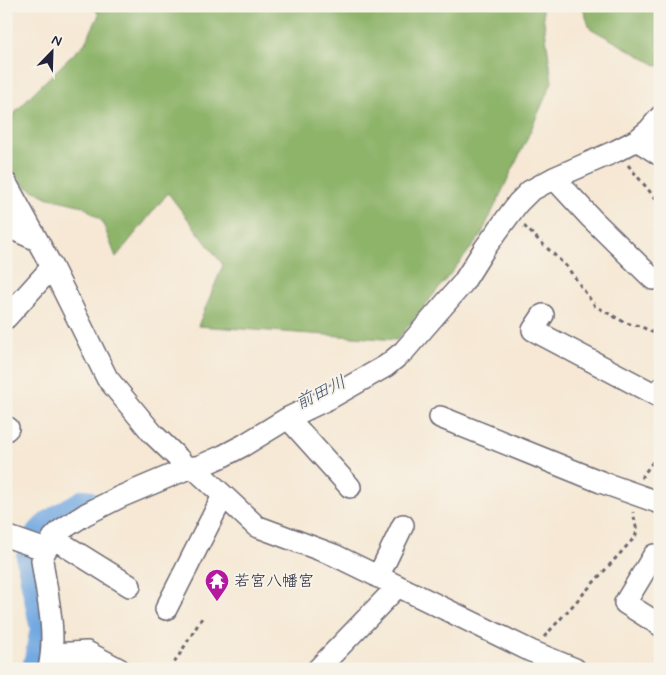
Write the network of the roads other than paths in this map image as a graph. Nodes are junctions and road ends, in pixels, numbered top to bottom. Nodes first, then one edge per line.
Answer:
1 (660, 117) edge
2 (637, 140) junction
3 (660, 155) edge
4 (554, 178) junction
5 (6, 183) edge
6 (6, 226) edge
7 (37, 240) junction
8 (52, 267) junction
9 (652, 278) dead end
10 (543, 315) dead end
11 (6, 318) edge
12 (660, 389) edge
13 (440, 417) dead end
14 (288, 418) junction
15 (186, 465) junction
16 (350, 487) dead end
17 (223, 496) junction
18 (660, 503) edge
19 (403, 526) dead end
20 (6, 536) edge
21 (41, 545) junction
22 (660, 557) edge
23 (378, 577) junction
24 (130, 586) dead end
25 (398, 586) junction
26 (166, 609) dead end
27 (660, 625) edge
28 (51, 661) edge
29 (119, 669) edge
30 (318, 669) edge
31 (575, 669) edge

1 - 2 street
2 - 3 street
2 - 4 street
4 - 9 street
4 - 14 street
5 - 7 street
6 - 7 street
7 - 8 street
8 - 11 street
8 - 15 street
10 - 12 street
13 - 18 street
14 - 15 street
14 - 16 street
15 - 17 street
15 - 21 street
17 - 23 street
17 - 26 street
19 - 23 street
20 - 21 street
21 - 24 street
21 - 28 street
22 - 27 street
23 - 25 street
25 - 30 street
25 - 31 street
28 - 29 street

